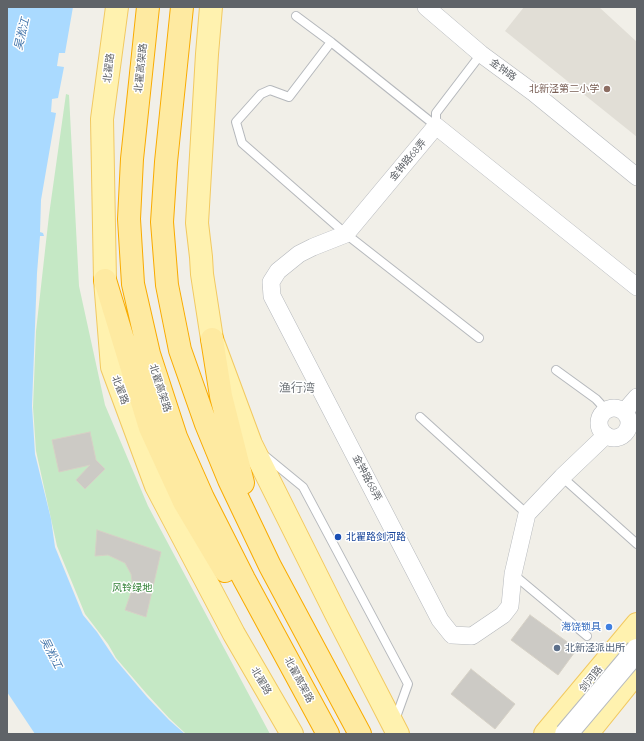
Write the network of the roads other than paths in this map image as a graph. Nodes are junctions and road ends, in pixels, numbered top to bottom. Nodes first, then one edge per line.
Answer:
1 (117, 7) edge
2 (148, 7) edge
3 (182, 7) edge
4 (211, 7) edge
5 (426, 7) edge
6 (296, 16) dead end
7 (330, 42) junction
8 (481, 54) junction
9 (436, 126) junction
10 (637, 177) edge
11 (346, 234) junction
12 (105, 280) junction
13 (637, 287) edge
14 (479, 338) dead end
15 (212, 339) junction
16 (556, 370) dead end
17 (637, 397) edge
18 (607, 411) junction
19 (624, 412) junction
20 (420, 417) dead end
21 (632, 434) edge
22 (606, 435) junction
23 (251, 444) junction
24 (562, 478) junction
25 (527, 514) junction
26 (637, 544) edge
27 (270, 566) junction
28 (513, 574) junction
29 (637, 624) edge
30 (587, 636) dead end
31 (281, 646) junction
32 (637, 650) edge
33 (637, 672) edge
34 (396, 729) edge
35 (292, 734) edge
36 (328, 734) edge
37 (360, 734) edge
38 (545, 734) edge
39 (566, 734) edge
40 (587, 734) edge

1 - 12 main road, 北翟路
2 - 31 highway, 北翟高架路
3 - 27 highway
4 - 15 main road
5 - 8 street, 金钟路
6 - 7 lane
7 - 9 lane
7 - 11 lane
8 - 9 lane, 金钟路68弄
8 - 10 street, 金钟路
9 - 11 street, 金钟路68弄
9 - 13 street
11 - 14 lane
11 - 28 street, 金钟路68弄
12 - 31 highway
12 - 35 main road, 北翟路
15 - 23 main road
15 - 27 highway
16 - 18 lane
17 - 19 street
18 - 19 street
18 - 22 street
19 - 21 street
20 - 25 lane
21 - 22 street
22 - 24 street
23 - 34 main road
23 - 34 lane
24 - 25 street
24 - 26 lane
25 - 28 street, 金钟路68弄
27 - 37 highway
28 - 30 lane
29 - 38 main road, 剑河路
31 - 36 highway, 北翟高架路
32 - 39 main road, bridge
33 - 40 main road

